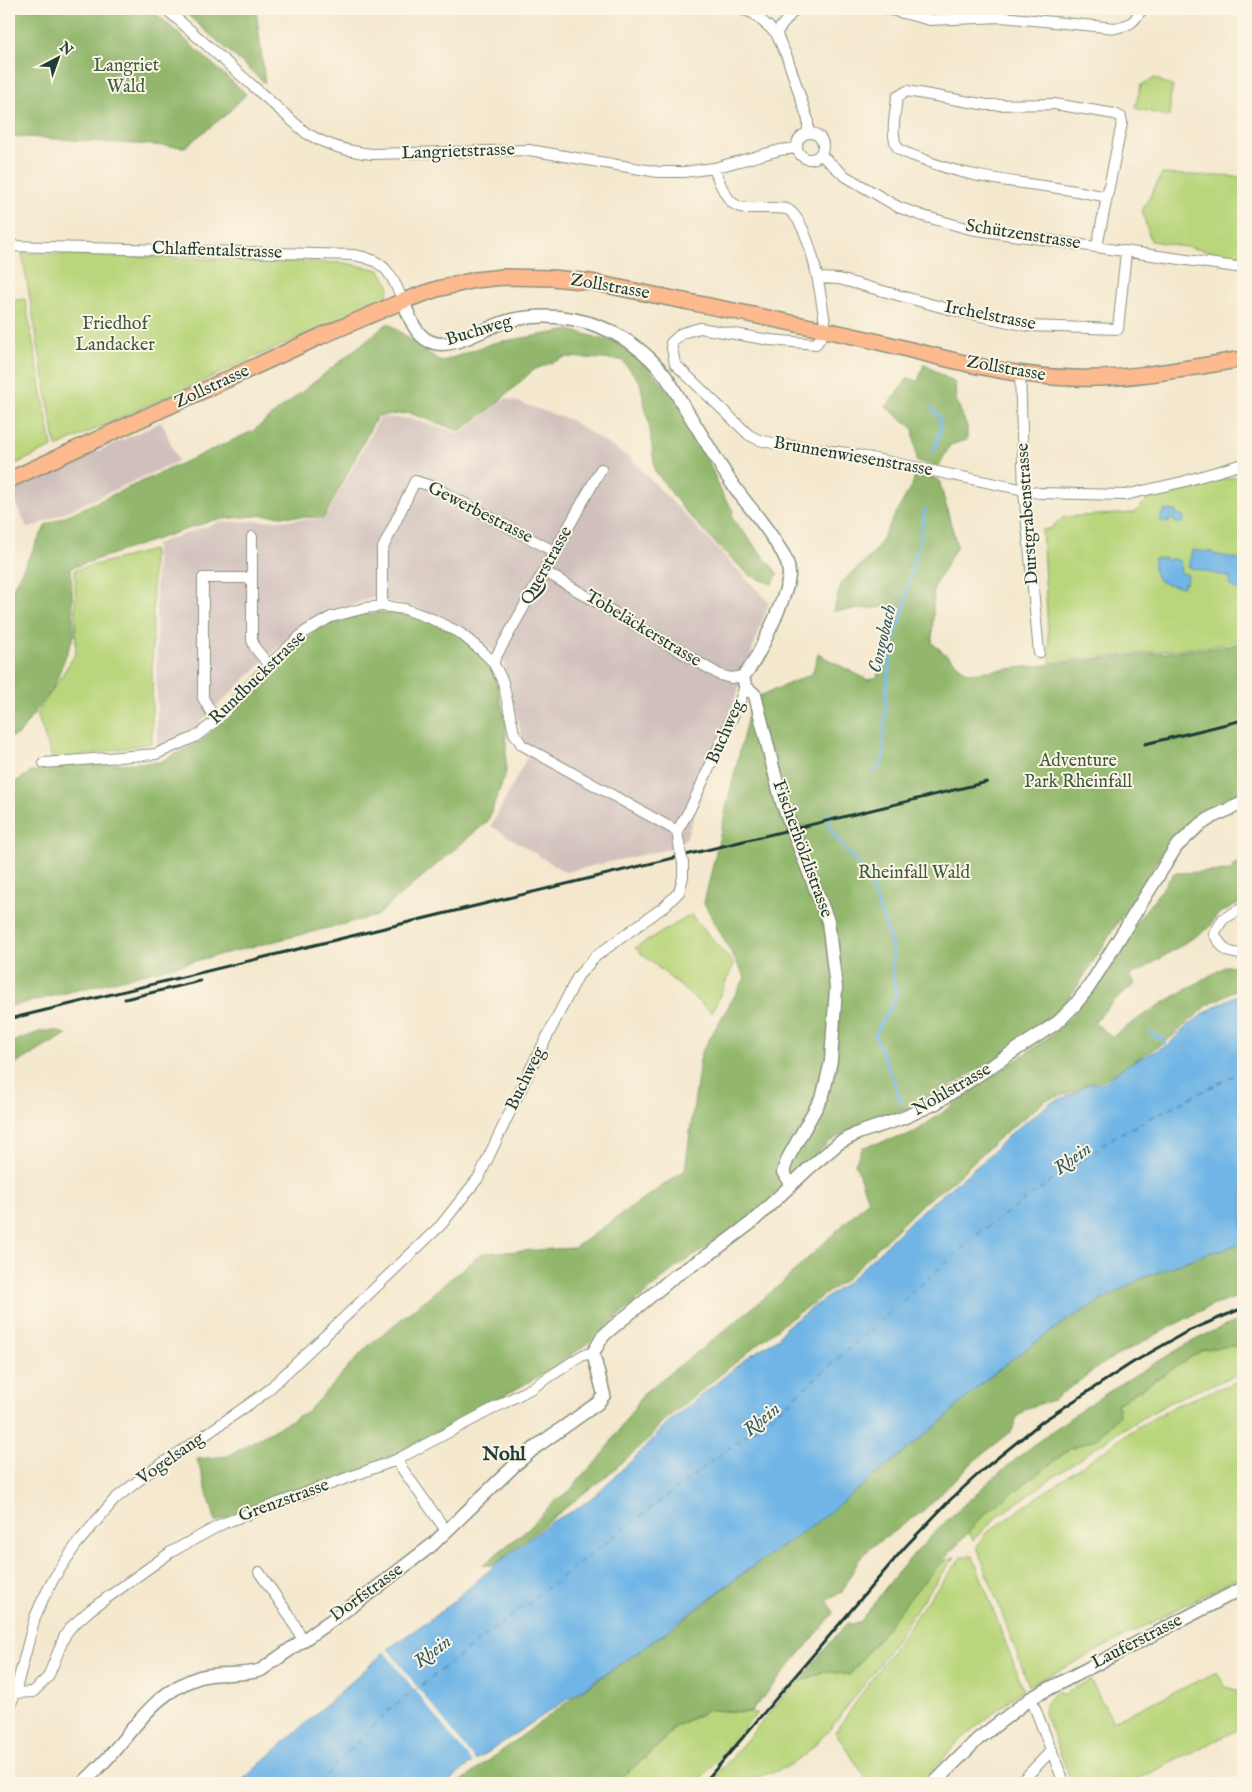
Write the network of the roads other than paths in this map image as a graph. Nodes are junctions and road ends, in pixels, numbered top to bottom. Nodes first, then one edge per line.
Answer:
1 (166, 9) edge
2 (740, 9) edge
3 (795, 9) edge
4 (887, 9) edge
5 (1142, 9) edge
6 (776, 33) junction
7 (808, 133) junction
8 (797, 148) junction
9 (820, 154) junction
10 (714, 168) junction
11 (1106, 197) junction
12 (9, 246) edge
13 (1097, 246) junction
14 (1126, 252) junction
15 (1243, 268) edge
16 (819, 278) junction
17 (403, 301) junction
18 (826, 330) junction
19 (1243, 359) edge
20 (1020, 374) junction
21 (1243, 464) edge
22 (602, 470) dead end
23 (9, 480) edge
24 (1024, 490) junction
25 (252, 538) dead end
26 (554, 552) junction
27 (544, 570) junction
28 (252, 578) junction
29 (382, 606) junction
30 (1039, 653) dead end
31 (493, 662) junction
32 (270, 665) junction
33 (744, 681) junction
34 (216, 721) junction
35 (44, 763) dead end
36 (1243, 803) edge
37 (677, 831) junction
38 (1243, 908) edge
39 (1243, 954) edge
40 (791, 1185) junction
41 (393, 1271) joint
42 (593, 1352) junction
43 (396, 1460) junction
44 (446, 1532) junction
45 (259, 1572) dead end
46 (1243, 1588) edge
47 (303, 1640) junction
48 (15, 1693) junction
49 (1031, 1698) junction
50 (9, 1709) edge
51 (1052, 1750) junction
52 (83, 1783) edge
53 (934, 1783) edge
54 (1020, 1783) edge
55 (1064, 1783) edge

1 - 10 street, Langrietstrasse
2 - 6 street
3 - 6 street
4 - 5 street
6 - 7 street
7 - 8 street
7 - 9 street
8 - 9 street
8 - 10 street, Langrietstrasse
9 - 13 street, Schützenstrasse
10 - 16 street
11 - 11 street
11 - 13 street
12 - 17 street, Chlaffentalstrasse
13 - 14 street, Schützenstrasse
14 - 15 street, Schützenstrasse
14 - 16 street, Irchelstrasse
16 - 18 street
17 - 18 main road, Zollstrasse
17 - 23 main road, Zollstrasse
17 - 33 street, Buchweg
18 - 20 main road, Zollstrasse
18 - 24 street, Brunnenwiesenstrasse
19 - 20 main road, Zollstrasse
20 - 24 street, Durstgrabenstrasse
21 - 24 street, Brunnenwiesenstrasse
22 - 26 street, Querstrasse
24 - 30 street, Durstgrabenstrasse
25 - 28 street
26 - 27 street, Querstrasse
26 - 29 street, Gewerbestrasse
27 - 31 street, Querstrasse
27 - 33 street, Tobeläckerstrasse
28 - 32 street
28 - 34 street
29 - 31 street, Rundbuckstrasse
29 - 32 street, Rundbuckstrasse
31 - 37 street, Rundbuckstrasse
32 - 34 street, Rundbuckstrasse
33 - 37 street, Buchweg
33 - 40 street, Fischerhölzlistrasse
34 - 35 street, Rundbuckstrasse
36 - 40 street, Nohlstrasse
37 - 41 street, Buchweg, bridge
38 - 39 street
40 - 42 street, Nohlstrasse
41 - 48 street, Vogelsang
42 - 43 street, Grenzstrasse
42 - 44 street, Dorfstrasse
43 - 44 street
43 - 48 street, Grenzstrasse
44 - 47 street, Dorfstrasse
45 - 47 street
46 - 49 street, Lauferstrasse
47 - 52 street, Dorfstrasse
48 - 50 street, Vogelsang
49 - 51 street
49 - 53 street, Lauferstrasse
51 - 54 street
51 - 55 street

